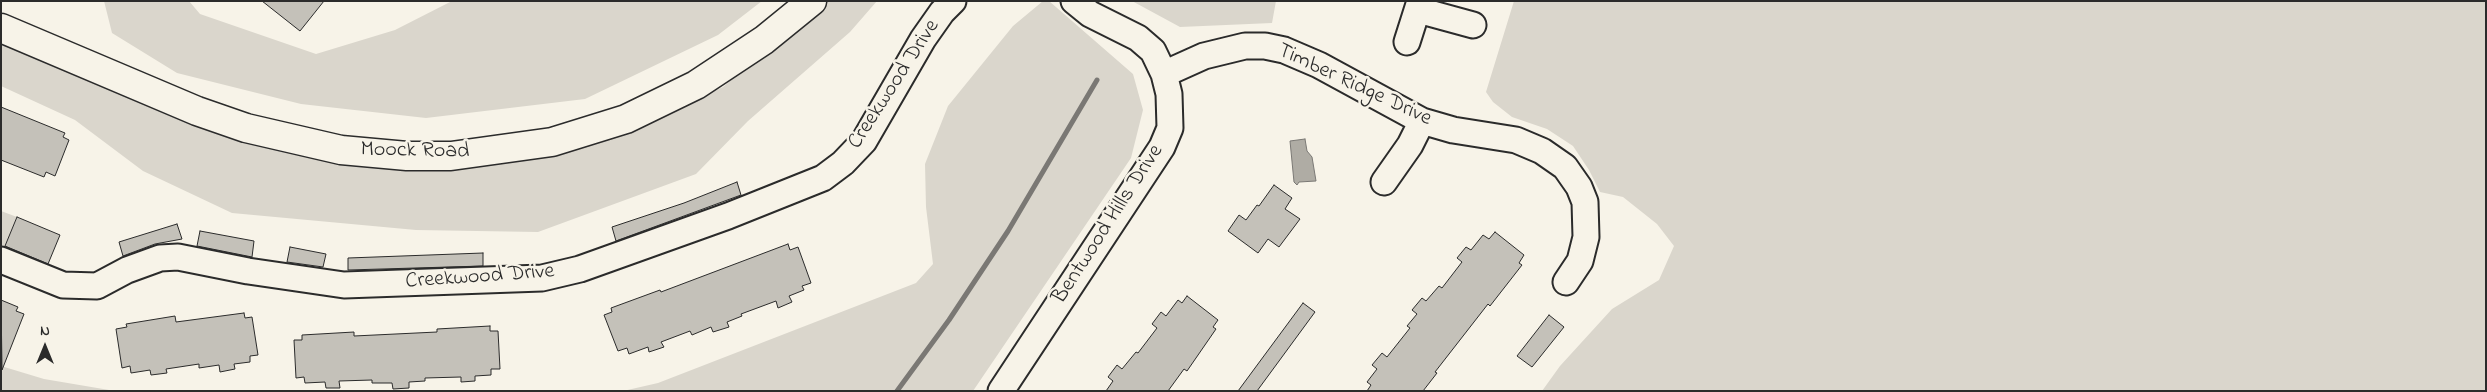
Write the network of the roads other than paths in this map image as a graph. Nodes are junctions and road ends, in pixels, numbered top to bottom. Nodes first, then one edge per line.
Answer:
1 (812, 1) edge
2 (953, 1) edge
3 (1074, 1) edge
4 (1419, 5) edge
5 (1473, 25) dead end
6 (1, 28) edge
7 (1407, 42) dead end
8 (1164, 74) junction
9 (1422, 121) junction
10 (1384, 182) dead end
11 (1, 260) edge
12 (1566, 282) dead end
13 (1001, 391) edge

1 - 6 main road, Moock Road
2 - 11 street, Creekwood Drive
3 - 8 street, Bentwood Hills Drive
4 - 5 street
4 - 7 street
8 - 9 street, Timber Ridge Drive
8 - 13 street, Bentwood Hills Drive
9 - 10 street
9 - 12 street, Timber Ridge Drive

